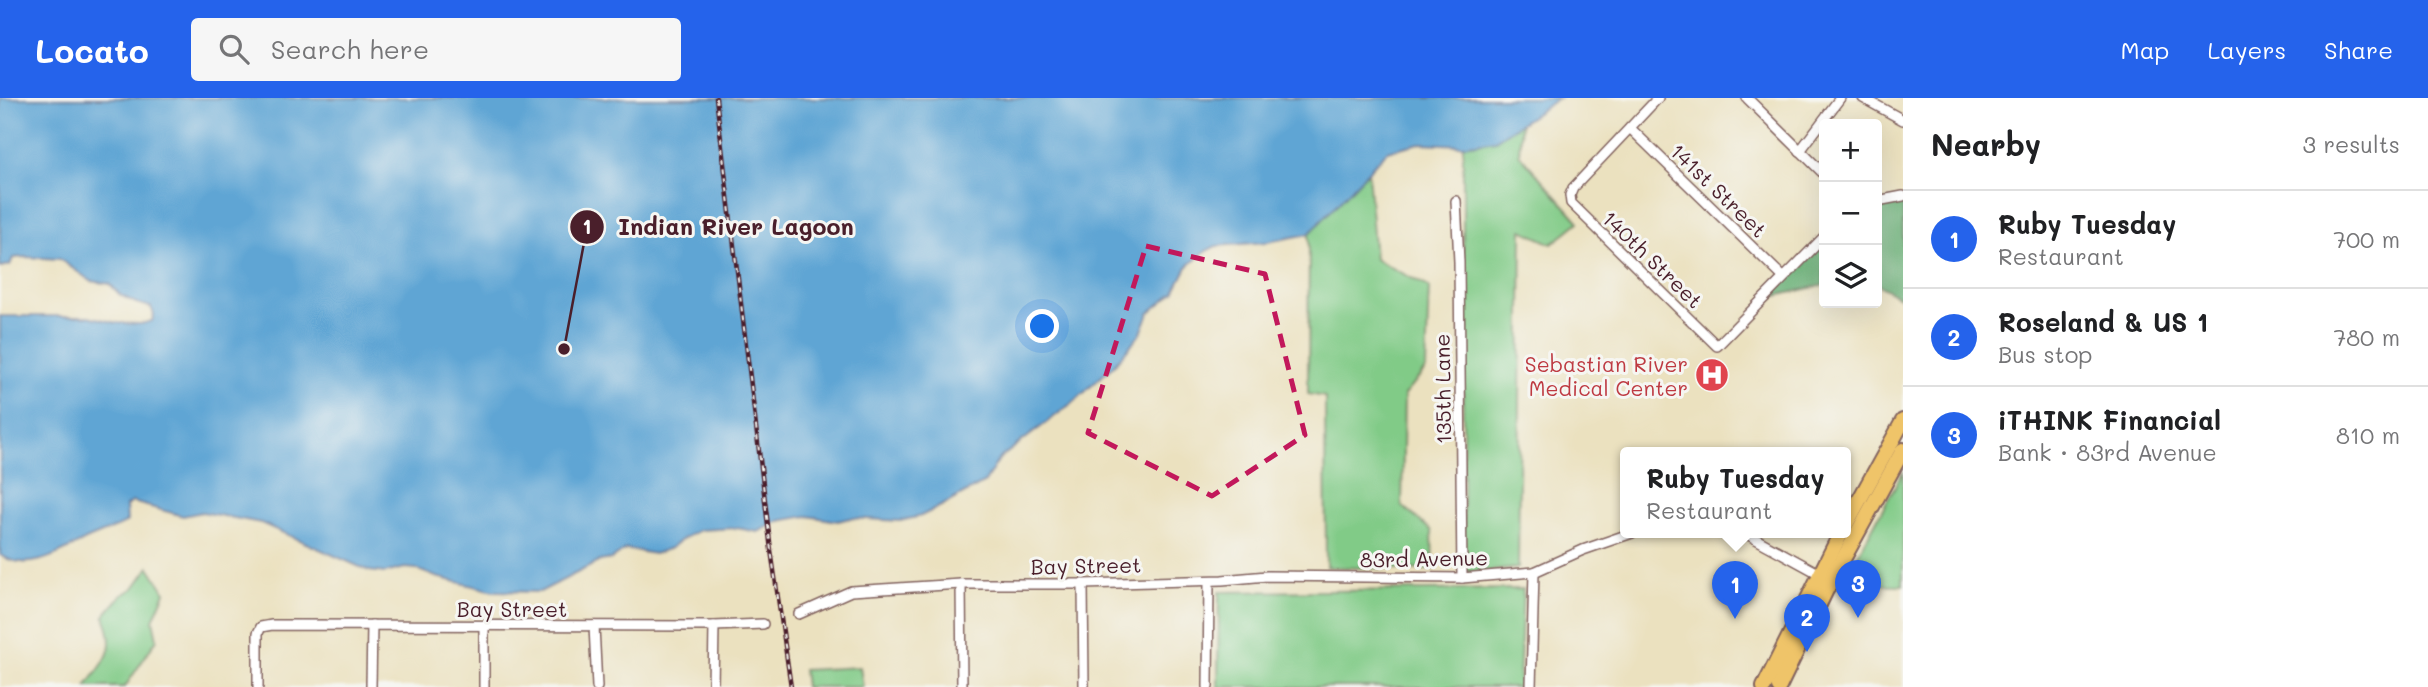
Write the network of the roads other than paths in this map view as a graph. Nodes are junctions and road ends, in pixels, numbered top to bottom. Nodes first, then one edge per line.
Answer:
1 (1658, 98) edge
2 (1746, 98) edge
3 (1840, 98) edge
4 (1863, 98) edge
5 (1903, 120) edge
6 (1630, 128) junction
7 (1800, 151) junction
8 (1819, 169) edge
9 (1903, 197) edge
10 (1882, 200) edge
11 (1456, 201) dead end
12 (1819, 242) edge
13 (1783, 277) junction
14 (1903, 421) edge
15 (1903, 450) edge
16 (1851, 515) edge
17 (1620, 537) edge
18 (1754, 538) edge
19 (1838, 538) edge
20 (1534, 572) junction
21 (1820, 574) junction
22 (1462, 578) junction
23 (1209, 580) junction
24 (961, 584) junction
25 (1083, 584) junction
26 (1823, 597) junction
27 (799, 614) dead end
28 (763, 624) dead end
29 (372, 625) junction
30 (484, 626) junction
31 (594, 626) junction
32 (714, 626) junction
33 (258, 687) edge
34 (371, 687) edge
35 (484, 687) edge
36 (597, 687) edge
37 (713, 687) edge
38 (962, 687) edge
39 (1084, 687) edge
40 (1208, 687) edge
41 (1531, 687) edge
42 (1764, 687) edge
43 (1779, 687) edge

1 - 6 street
2 - 7 street
3 - 7 street
4 - 5 street
6 - 13 street, 141st Street
6 - 13 street, 140th Street
7 - 8 street
9 - 10 street
11 - 22 street, 135th Lane
12 - 13 street
14 - 16 main road
15 - 26 main road
17 - 20 street, 83rd Avenue
18 - 21 street
19 - 21 main road
20 - 22 street, 83rd Avenue
20 - 41 street
21 - 26 main road
21 - 42 main road
22 - 23 street, 83rd Avenue
23 - 25 street, Bay Street
23 - 40 street
24 - 25 street, Bay Street
24 - 27 street, Bay Street
24 - 38 street
25 - 39 street
26 - 43 main road
28 - 32 street, Bay Street
29 - 30 street, Bay Street
29 - 33 street, Bay Street
29 - 34 street
30 - 31 street, Bay Street
30 - 35 street
31 - 32 street, Bay Street
31 - 36 street
32 - 37 street

